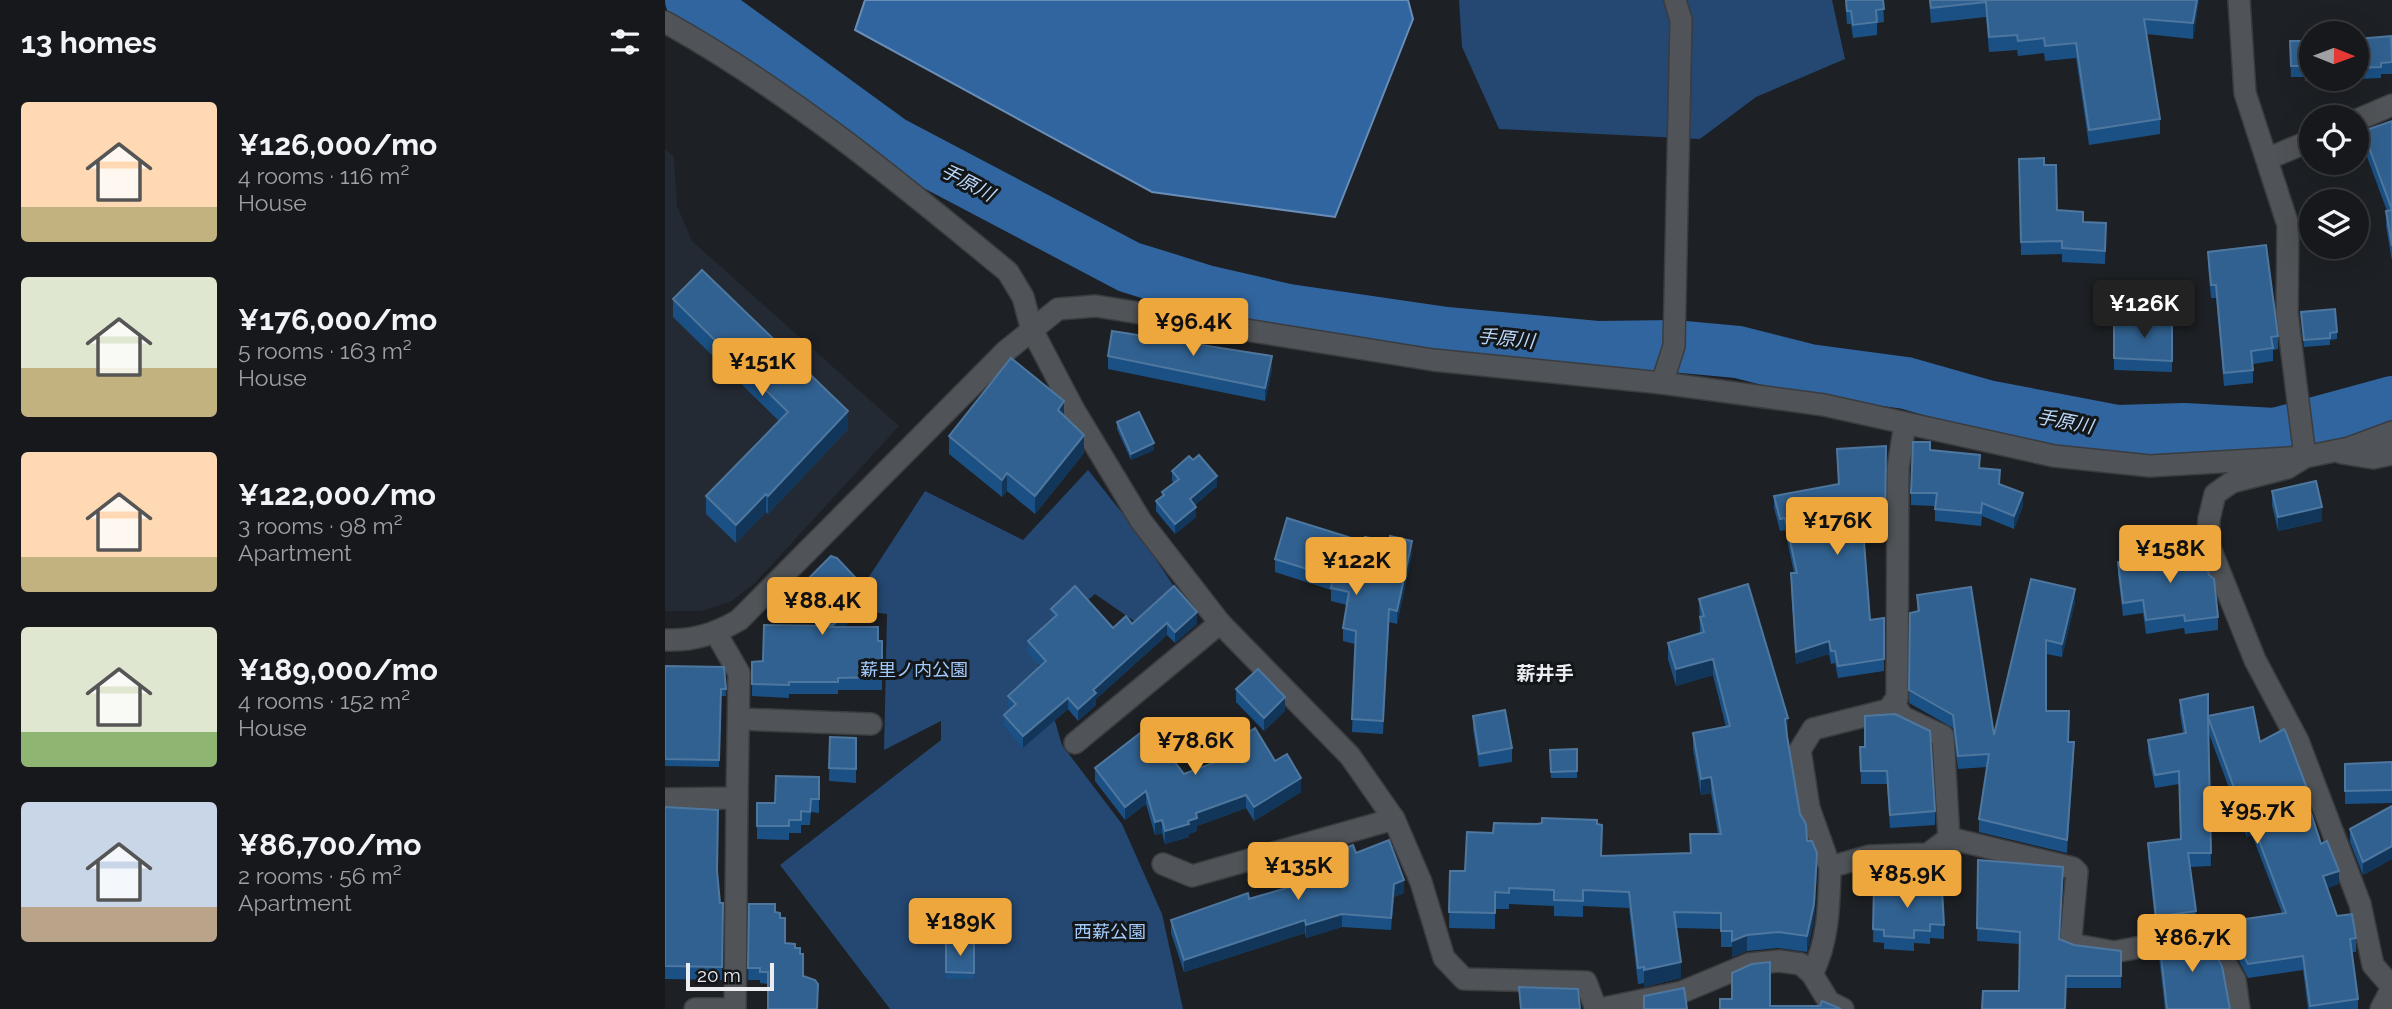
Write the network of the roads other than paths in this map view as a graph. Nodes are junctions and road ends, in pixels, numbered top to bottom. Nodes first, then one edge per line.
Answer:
1 (1675, 0) edge
2 (2239, 0) edge
3 (665, 22) edge
4 (2392, 105) edge
5 (2369, 115) edge
6 (2299, 145) edge
7 (2267, 159) junction
8 (1032, 330) junction
9 (1662, 383) junction
10 (1905, 424) junction
11 (2392, 432) edge
12 (2304, 450) junction
13 (2333, 452) junction
14 (2392, 454) edge
15 (1220, 623) junction
16 (716, 633) junction
17 (665, 640) edge
18 (1893, 702) junction
19 (739, 719) junction
20 (871, 724) dead end
21 (1075, 743) dead end
22 (737, 798) junction
23 (665, 799) edge
24 (1394, 819) junction
25 (1949, 838) junction
26 (1163, 864) dead end
27 (1830, 867) junction
28 (1812, 974) junction
29 (2392, 987) edge
30 (695, 1009) edge
31 (1598, 1009) edge
32 (1843, 1009) edge
33 (2239, 1009) edge
34 (2381, 1009) edge

1 - 9 street
2 - 7 street
3 - 8 street
4 - 5 street
6 - 7 street
7 - 12 street
8 - 9 street
8 - 15 street
8 - 16 street
9 - 10 street
10 - 12 street
10 - 18 street
11 - 13 street
12 - 13 street
12 - 29 street
13 - 14 street
15 - 21 street
15 - 24 street
16 - 17 street
16 - 19 street
18 - 25 street
18 - 27 street
19 - 20 street
19 - 22 street
22 - 23 street
22 - 30 street
24 - 26 street
24 - 31 street
25 - 27 street
25 - 33 street
27 - 28 street
28 - 31 street
28 - 32 street
29 - 34 street

